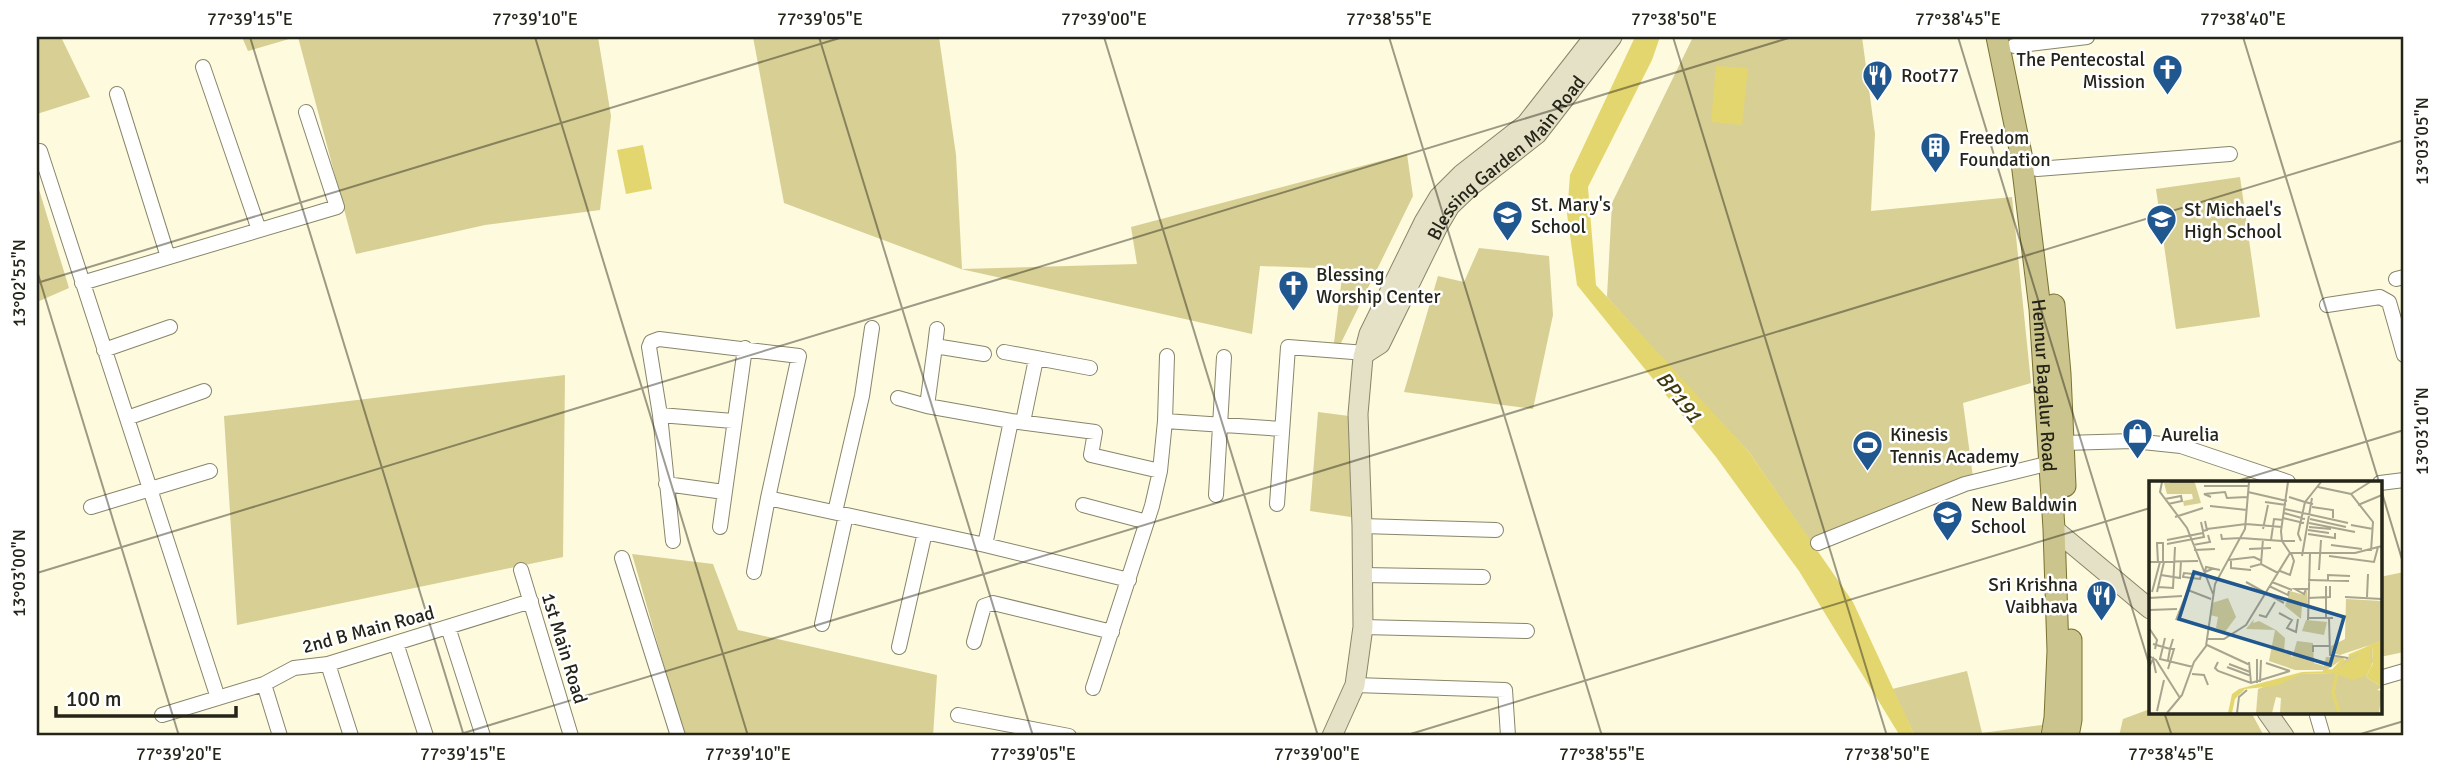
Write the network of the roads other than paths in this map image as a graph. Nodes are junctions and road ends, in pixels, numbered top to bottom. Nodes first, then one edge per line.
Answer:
1 (1594, 37) edge
2 (1612, 37) edge
3 (2087, 37) edge
4 (2008, 40) edge
5 (203, 67) dead end
6 (117, 94) dead end
7 (306, 112) dead end
8 (37, 152) edge
9 (2230, 154) dead end
10 (2037, 169) junction
11 (259, 230) junction
12 (168, 257) junction
13 (82, 283) junction
14 (2328, 306) dead end
15 (170, 327) dead end
16 (872, 328) dead end
17 (937, 329) dead end
18 (935, 346) junction
19 (745, 348) junction
20 (104, 350) junction
21 (1003, 352) dead end
22 (1366, 352) junction
23 (984, 354) dead end
24 (2404, 355) edge
25 (1167, 356) dead end
26 (1224, 358) dead end
27 (1036, 359) junction
28 (1090, 368) dead end
29 (204, 391) dead end
30 (898, 398) dead end
31 (927, 406) junction
32 (660, 415) junction
33 (127, 418) junction
34 (733, 421) junction
35 (1017, 421) junction
36 (1164, 421) junction
37 (1220, 424) junction
38 (1282, 429) junction
39 (2064, 443) junction
40 (2050, 463) junction
41 (210, 471) dead end
42 (1160, 471) junction
43 (2250, 476) edge
44 (2404, 480) edge
45 (2282, 481) edge
46 (2382, 483) edge
47 (666, 484) junction
48 (150, 489) junction
49 (724, 492) junction
50 (1216, 495) dead end
51 (768, 498) junction
52 (1277, 504) dead end
53 (1083, 505) dead end
54 (91, 507) dead end
55 (840, 514) junction
56 (1147, 522) junction
57 (1362, 526) junction
58 (720, 527) dead end
59 (1496, 530) dead end
60 (925, 532) junction
61 (2061, 534) junction
62 (673, 541) dead end
63 (1818, 543) dead end
64 (985, 545) junction
65 (622, 558) dead end
66 (521, 570) dead end
67 (754, 572) dead end
68 (1362, 575) junction
69 (1483, 577) dead end
70 (1129, 580) junction
71 (531, 601) junction
72 (2149, 607) edge
73 (822, 624) dead end
74 (448, 627) junction
75 (1363, 627) junction
76 (1527, 631) dead end
77 (1112, 632) junction
78 (974, 642) dead end
79 (396, 643) junction
80 (899, 647) dead end
81 (328, 664) junction
82 (2404, 671) edge
83 (2382, 677) edge
84 (264, 684) junction
85 (1355, 685) junction
86 (1093, 688) dead end
87 (218, 698) junction
88 (2268, 714) edge
89 (2317, 714) edge
90 (162, 715) dead end
91 (958, 715) dead end
92 (280, 736) edge
93 (351, 736) edge
94 (426, 736) edge
95 (483, 736) edge
96 (571, 736) edge
97 (678, 736) edge
98 (1069, 736) edge
99 (1333, 736) edge
100 (1508, 736) edge
101 (2052, 736) edge
102 (2068, 736) edge
103 (2284, 736) edge
104 (2323, 736) edge

1 - 22 main road, Blessing Garden Main Road
2 - 22 main road, Blessing Garden Main Road
3 - 4 street
4 - 10 main road, Hennur Bagalur Road
4 - 40 main road, Hennur Bagalur Road
5 - 11 street
6 - 12 street
7 - 11 street
8 - 13 street
9 - 10 street
10 - 39 main road, Hennur Bagalur Road
11 - 12 street
12 - 13 street
13 - 20 street
14 - 24 street
15 - 20 street
16 - 55 street
17 - 18 street
18 - 23 street
18 - 31 street
19 - 32 street
19 - 34 street
19 - 51 street
20 - 33 street
21 - 27 street
22 - 38 street
22 - 57 main road, Blessing Garden Main Road
25 - 36 street
26 - 37 street
27 - 28 street
27 - 35 street
29 - 33 street
30 - 31 street
31 - 35 street
32 - 34 street
32 - 47 street
33 - 48 street
34 - 49 street
35 - 42 street
35 - 64 street
36 - 37 street
36 - 42 street
37 - 38 street
37 - 50 street
38 - 52 street
39 - 43 street
39 - 61 main road, Hennur Bagalur Road
40 - 61 main road, Hennur Bagalur Road
40 - 63 street
41 - 48 street
42 - 56 street
43 - 45 street
44 - 46 street
47 - 49 street
47 - 62 street
48 - 54 street
48 - 87 street
49 - 58 street
51 - 55 street
51 - 67 street
53 - 56 street
55 - 60 street
55 - 73 street
56 - 70 street
57 - 59 street
57 - 68 main road, Blessing Garden Main Road
60 - 64 street
60 - 80 street
61 - 72 main road
61 - 101 main road, Hennur Bagalur Road
61 - 102 main road, Hennur Bagalur Road
64 - 70 street
65 - 97 street
66 - 71 street, 1st Main Road
68 - 69 street
68 - 75 main road, Blessing Garden Main Road
70 - 77 street
71 - 74 street, 2nd B Main Road
71 - 96 street, 1st Main Road
74 - 79 street, 2nd B Main Road
74 - 95 street
75 - 76 street
75 - 85 main road, Blessing Garden Main Road
77 - 78 street
77 - 86 street
79 - 81 street, 2nd B Main Road
79 - 94 street
81 - 84 street, 2nd B Main Road
81 - 93 street
82 - 83 street
84 - 87 street, 2nd B Main Road
84 - 92 street
85 - 99 main road, Blessing Garden Main Road
85 - 100 street
87 - 90 street, 2nd B Main Road
88 - 103 main road
89 - 104 street
91 - 98 street

